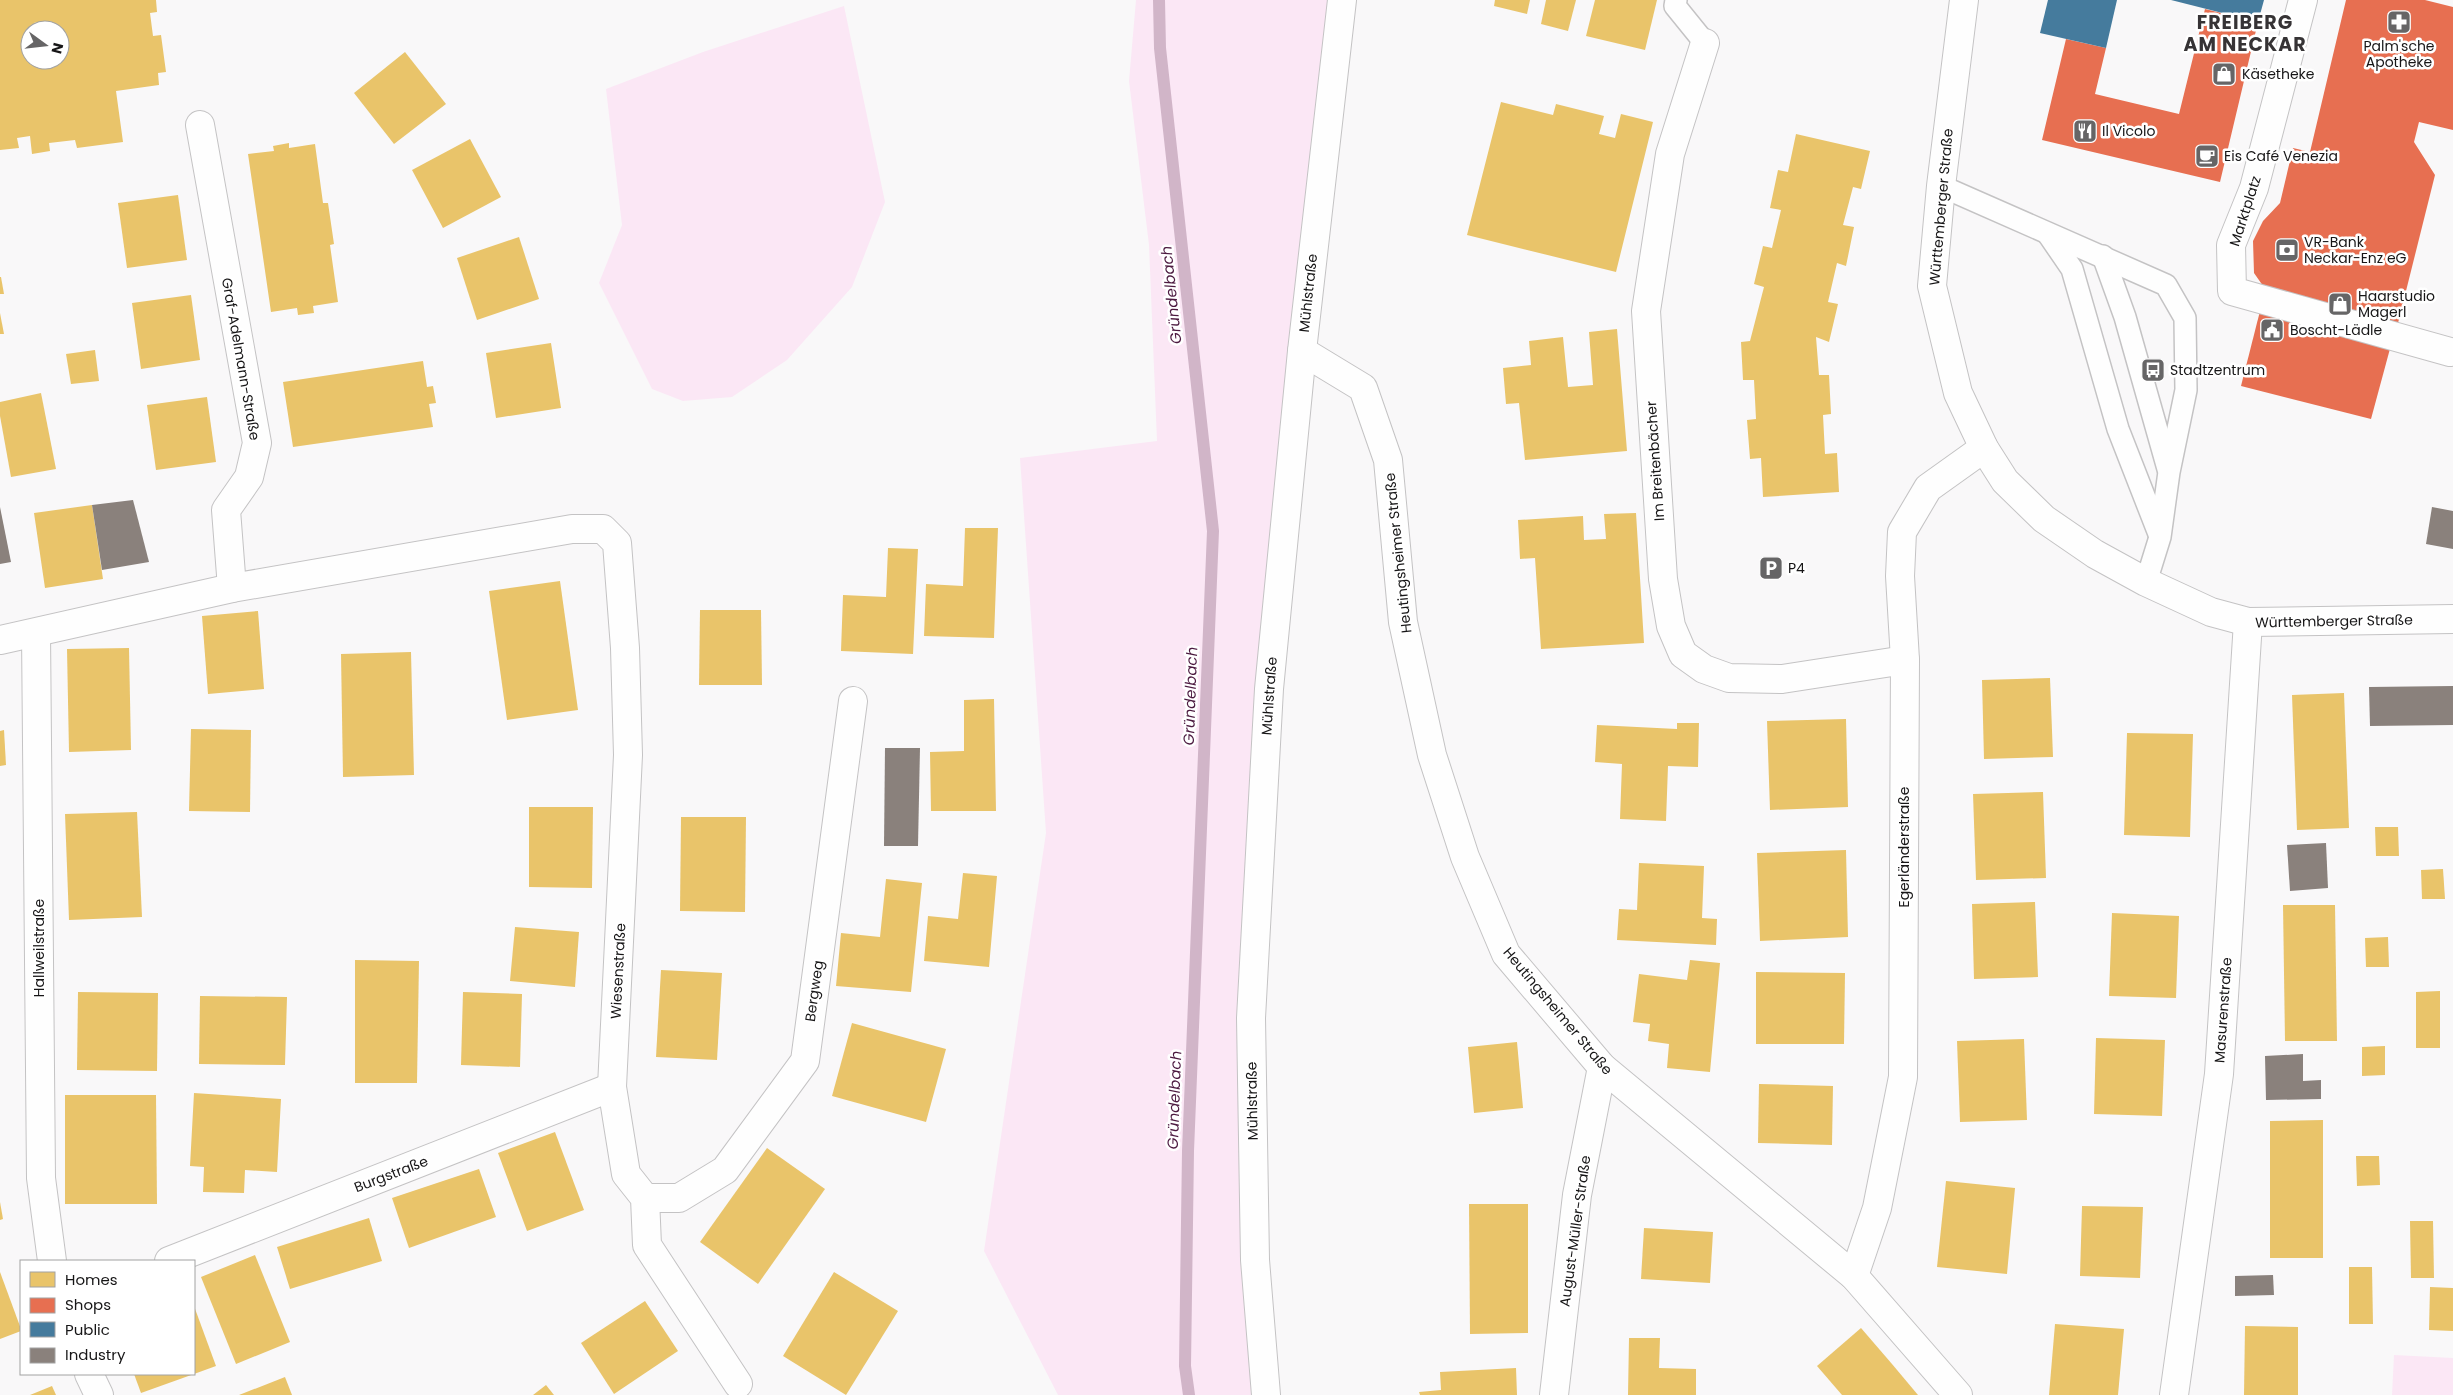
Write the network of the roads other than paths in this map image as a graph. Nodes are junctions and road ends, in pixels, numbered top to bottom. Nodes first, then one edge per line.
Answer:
1 (1342, 0) edge
2 (1676, 0) edge
3 (1964, 0) edge
4 (2303, 0) edge
5 (1705, 43) joint
6 (200, 125) dead end
7 (1940, 186) junction
8 (2048, 234) junction
9 (2103, 256) junction
10 (1302, 351) junction
11 (2450, 352) dead end
12 (1984, 448) junction
13 (2169, 472) junction
14 (2160, 537) junction
15 (2146, 582) junction
16 (232, 588) junction
17 (2453, 619) edge
18 (2248, 622) junction
19 (36, 633) junction
20 (0, 640) edge
21 (1905, 660) junction
22 (853, 701) dead end
23 (1602, 1067) junction
24 (612, 1087) junction
25 (645, 1198) junction
26 (52, 1260) edge
27 (172, 1260) edge
28 (1854, 1276) junction
29 (89, 1375) edge
30 (738, 1384) dead end
31 (98, 1395) edge
32 (1266, 1395) edge
33 (1554, 1395) edge
34 (1958, 1395) edge
35 (2174, 1395) edge

1 - 10 street, Mühlstraße
2 - 5 lane
3 - 7 street, Württemberger Straße
4 - 11 street, Marktplatz
5 - 21 street, Im Breitenbächer
6 - 16 street, Graf-Adelmann-Straße
7 - 8 lane
7 - 12 street, Württemberger Straße
8 - 9 lane
8 - 14 lane
9 - 13 lane
9 - 13 lane
10 - 23 street, Heutingsheimer Straße
10 - 32 street, Mühlstraße
12 - 15 street, Württemberger Straße
12 - 21 street, Egerländerstraße
13 - 14 lane
14 - 15 lane
15 - 18 street, Württemberger Straße
16 - 19 street
16 - 24 street, Wiesenstraße
17 - 18 street, Württemberger Straße
18 - 35 street, Masurenstraße
19 - 20 street
19 - 26 street, Hallweilstraße
21 - 28 street, Egerländerstraße
22 - 25 street, Bergweg
23 - 28 street, Heutingsheimer Straße
23 - 33 street, August-Müller-Straße
24 - 25 street, Wiesenstraße
24 - 27 street, Burgstraße
25 - 30 street
28 - 34 street, Heutingsheimer Straße
29 - 31 street

